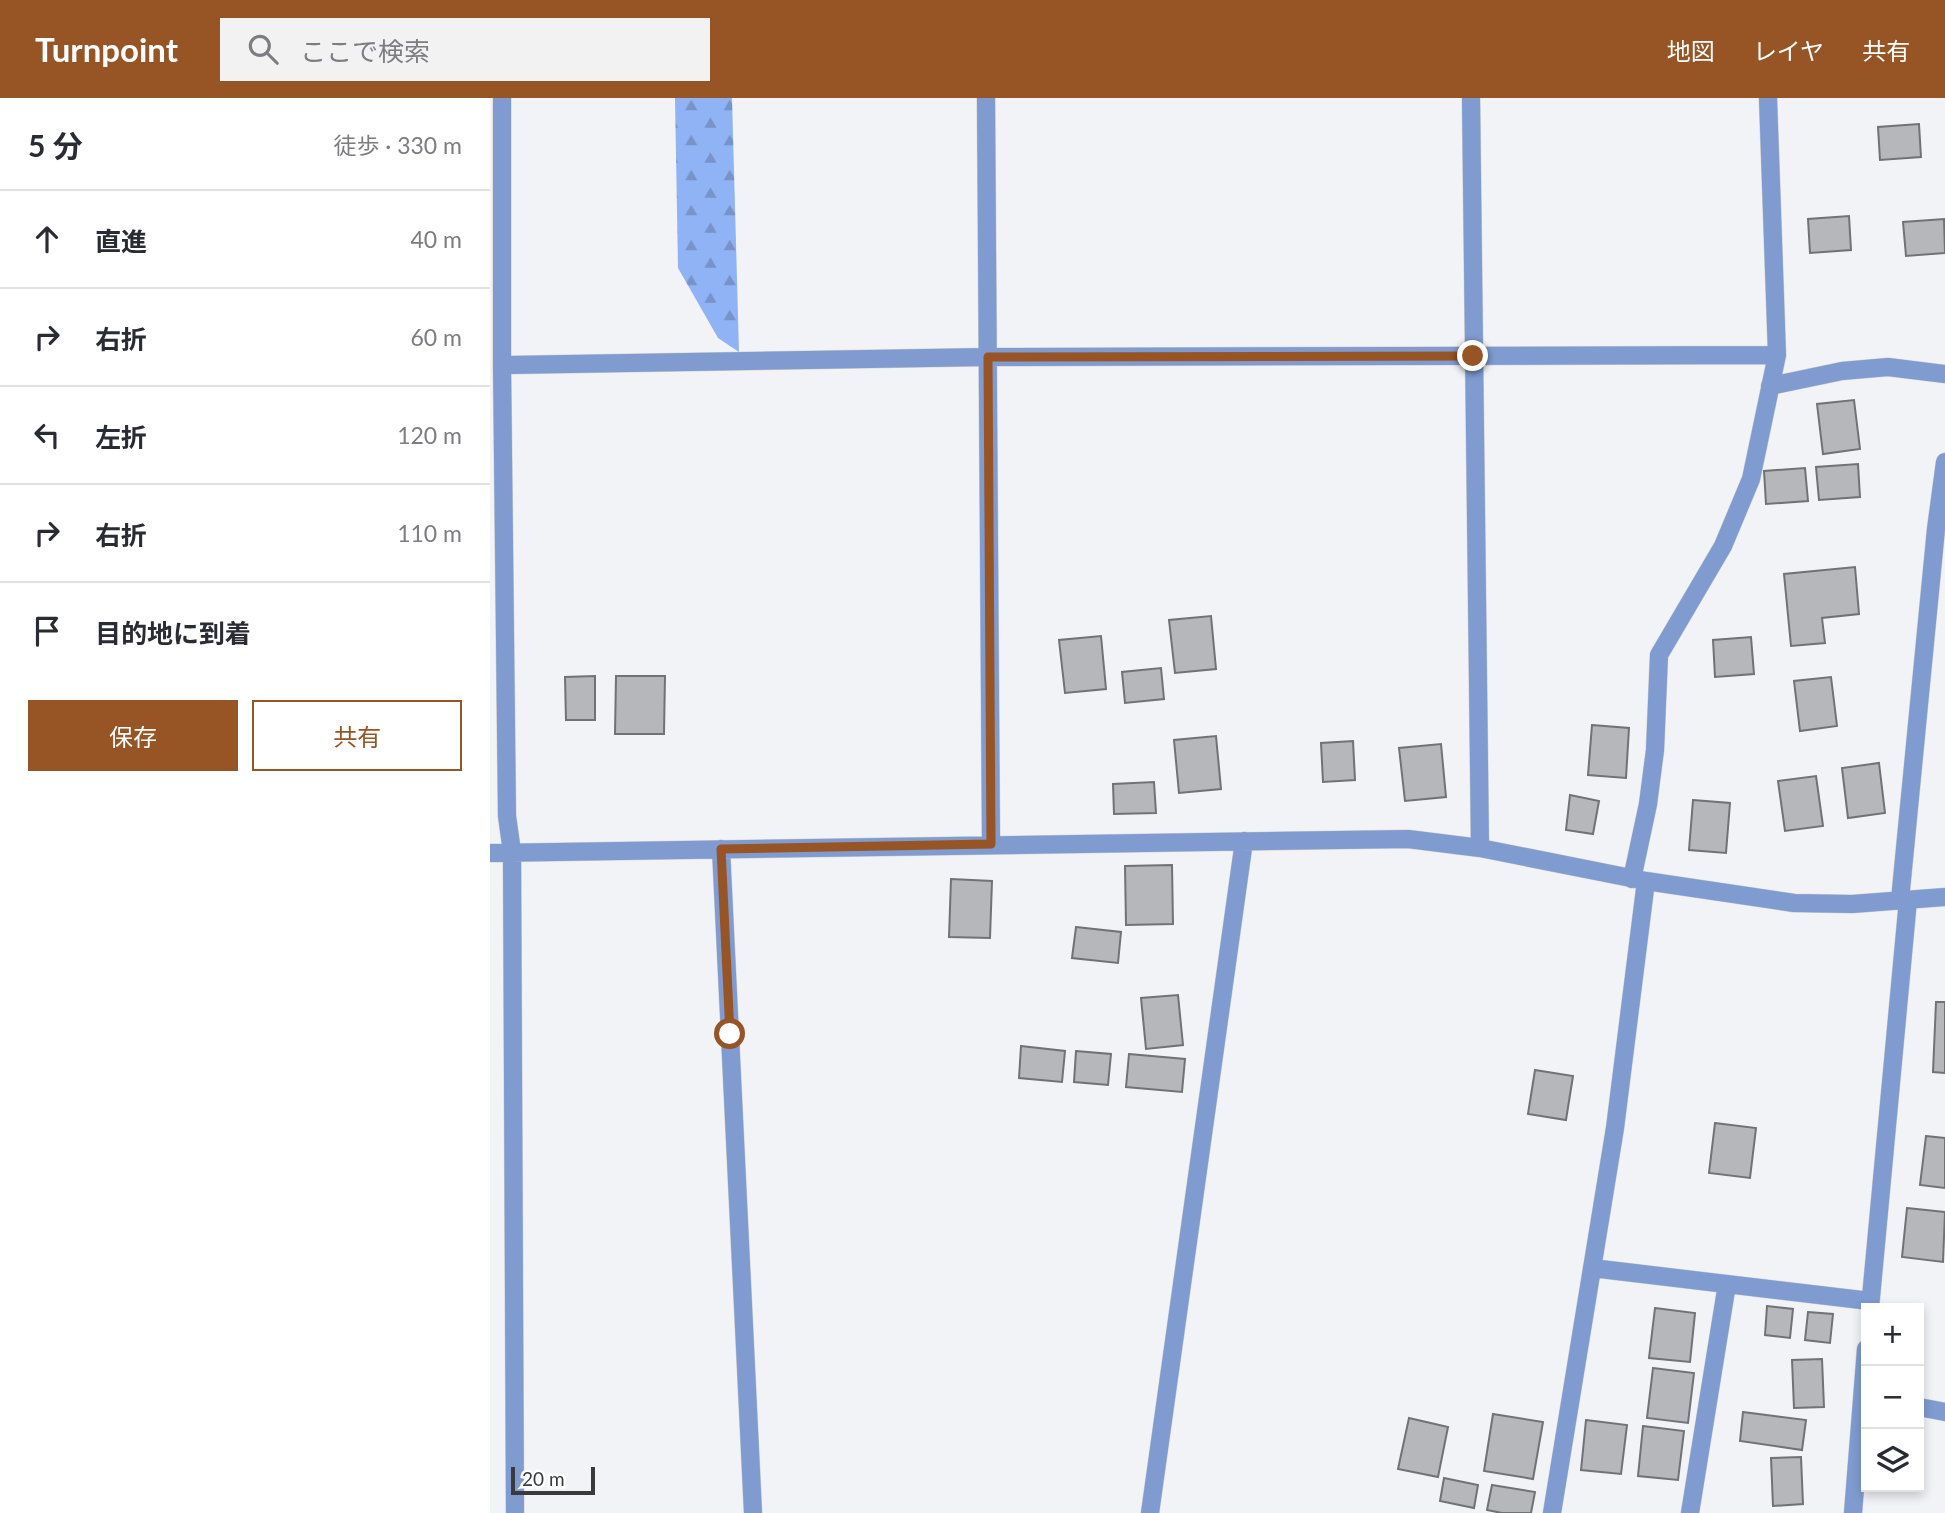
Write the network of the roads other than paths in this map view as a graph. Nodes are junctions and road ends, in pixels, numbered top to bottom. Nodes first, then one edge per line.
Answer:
1 (502, 98) edge
2 (986, 98) edge
3 (1471, 98) edge
4 (1768, 98) edge
5 (1777, 355) junction
6 (1473, 356) junction
7 (988, 357) junction
8 (502, 365) junction
9 (1945, 374) edge
10 (1770, 386) junction
11 (1945, 462) edge
12 (1244, 841) junction
13 (991, 844) junction
14 (1480, 848) junction
15 (721, 849) junction
16 (512, 852) junction
17 (490, 853) edge
18 (1639, 880) junction
19 (1945, 897) edge
20 (1904, 900) junction
21 (1592, 1268) junction
22 (1727, 1284) junction
23 (1870, 1303) edge
24 (1861, 1304) edge
25 (1924, 1407) edge
26 (1945, 1412) edge
27 (1861, 1428) edge
28 (515, 1513) edge
29 (753, 1513) edge
30 (1150, 1513) edge
31 (1552, 1513) edge
32 (1690, 1513) edge
33 (1853, 1513) edge

1 - 8 street
2 - 7 street
3 - 6 street
4 - 5 street
5 - 6 street
5 - 10 street
6 - 7 street
6 - 14 street
7 - 8 street
7 - 13 street
8 - 16 street
9 - 10 street
10 - 18 street
11 - 20 street
12 - 13 street
12 - 14 street
12 - 30 street
13 - 15 street
14 - 18 street
15 - 16 street
15 - 29 street
16 - 17 street
16 - 28 street
18 - 20 street
18 - 21 street
19 - 20 street
20 - 23 street
21 - 22 street
21 - 31 street
22 - 24 street
22 - 32 street
25 - 26 street
27 - 33 street

